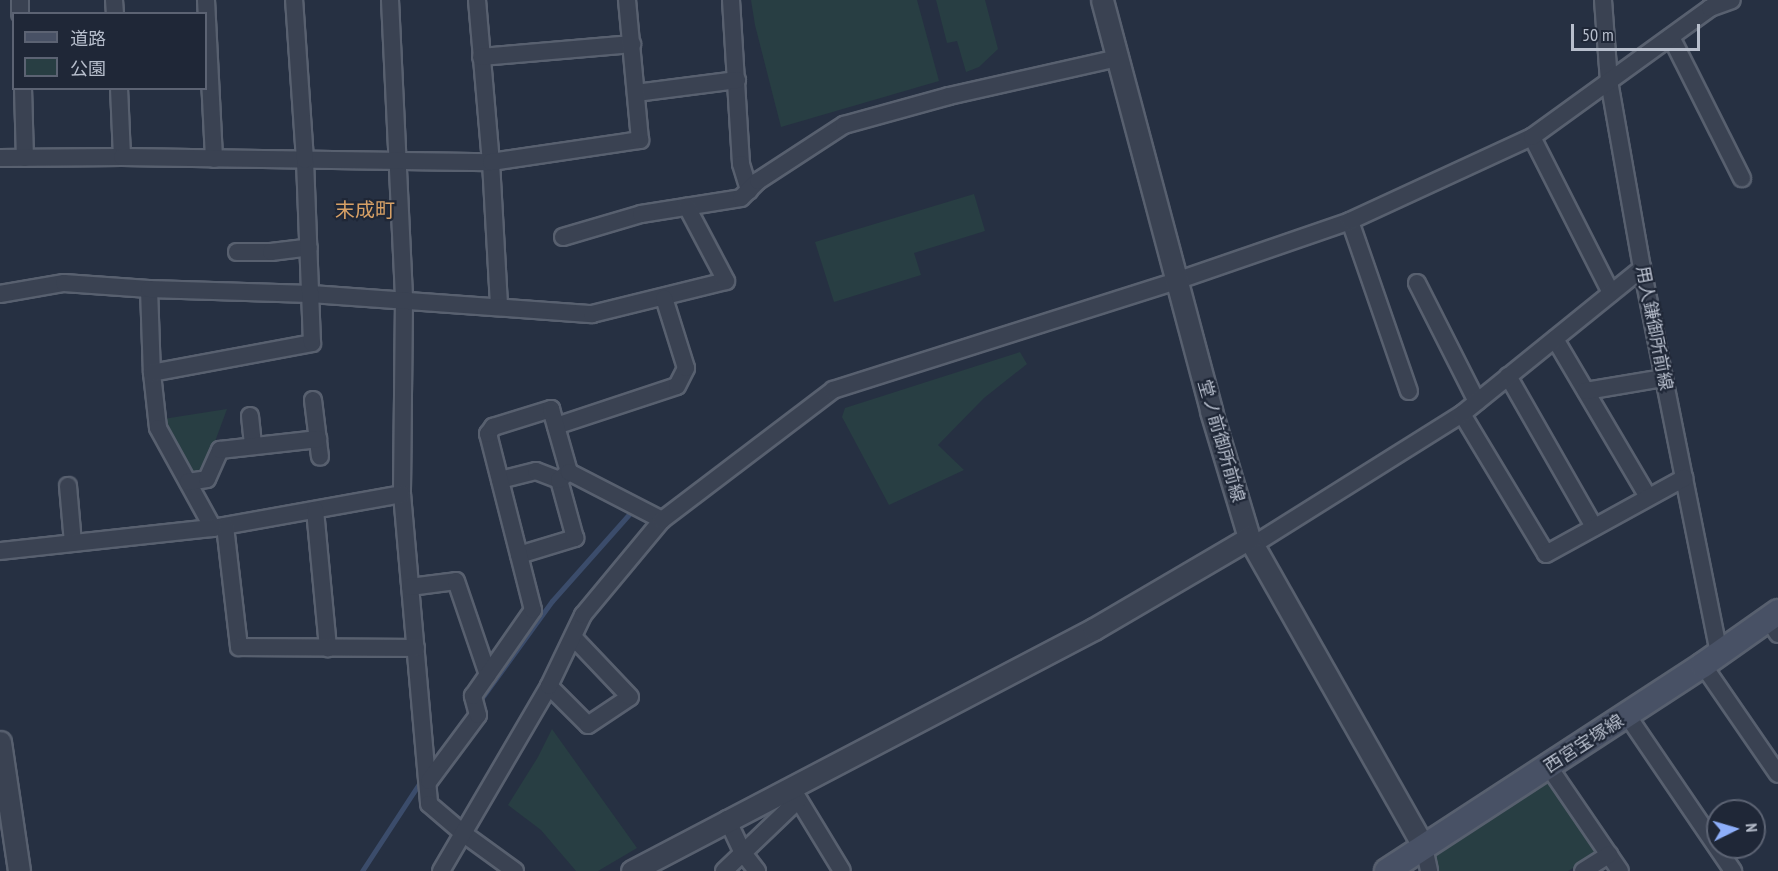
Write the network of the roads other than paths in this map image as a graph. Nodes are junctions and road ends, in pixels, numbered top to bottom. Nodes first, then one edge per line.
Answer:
1 (294, 0) edge
2 (390, 0) edge
3 (477, 0) edge
4 (627, 0) edge
5 (731, 0) edge
6 (1102, 0) edge
7 (1603, 0) edge
8 (1732, 0) edge
9 (207, 20) edge
10 (1671, 37) junction
11 (632, 44) junction
12 (481, 57) junction
13 (1118, 58) junction
14 (737, 80) junction
15 (1609, 81) junction
16 (23, 90) edge
17 (119, 90) edge
18 (636, 93) junction
19 (1532, 137) junction
20 (122, 157) junction
21 (0, 158) edge
22 (25, 158) junction
23 (214, 159) junction
24 (305, 160) junction
25 (397, 160) junction
26 (491, 162) junction
27 (1742, 178) dead end
28 (749, 191) junction
29 (687, 207) junction
30 (1350, 221) junction
31 (563, 237) dead end
32 (309, 247) junction
33 (237, 252) dead end
34 (1642, 268) junction
35 (1176, 281) junction
36 (1417, 283) dead end
37 (149, 289) junction
38 (1611, 293) junction
39 (0, 294) edge
40 (311, 294) junction
41 (664, 298) junction
42 (404, 300) junction
43 (499, 307) junction
44 (1555, 339) junction
45 (152, 373) junction
46 (1508, 376) junction
47 (1664, 378) junction
48 (1409, 391) dead end
49 (1586, 391) junction
50 (313, 400) dead end
51 (1477, 402) junction
52 (1462, 414) junction
53 (250, 416) dead end
54 (556, 426) junction
55 (318, 439) junction
56 (254, 445) junction
57 (320, 457) dead end
58 (564, 476) junction
59 (1684, 478) junction
60 (500, 480) junction
61 (188, 482) junction
62 (68, 486) dead end
63 (402, 494) junction
64 (1648, 497) junction
65 (315, 510) junction
66 (663, 520) junction
67 (219, 527) junction
68 (1594, 527) junction
69 (1251, 541) junction
70 (73, 543) junction
71 (0, 551) edge
72 (519, 555) junction
73 (411, 586) junction
74 (1775, 622) edge
75 (574, 638) junction
76 (328, 648) junction
77 (416, 648) junction
78 (1711, 660) junction
79 (488, 675) junction
80 (549, 686) junction
81 (1627, 716) junction
82 (0, 742) edge
83 (1549, 767) junction
84 (1778, 774) edge
85 (429, 781) junction
86 (794, 793) junction
87 (727, 819) junction
88 (464, 834) junction
89 (1424, 847) junction
90 (743, 853) junction
91 (1610, 855) junction
92 (19, 871) edge
93 (441, 871) edge
94 (515, 871) edge
95 (632, 871) edge
96 (724, 871) edge
97 (757, 871) edge
98 (842, 871) edge
99 (1388, 871) edge
100 (1428, 871) edge
101 (1583, 871) edge
102 (1620, 871) edge
103 (1733, 871) edge

1 - 24 street
2 - 25 street
3 - 12 street
4 - 11 street
5 - 14 street
6 - 13 street, 堂ノ前御所前線
7 - 15 street, 用人鎌御所前線
8 - 10 street
9 - 23 street
10 - 15 street
10 - 27 street
11 - 12 street
11 - 18 street
12 - 26 street
13 - 28 street
13 - 35 street, 堂ノ前御所前線
14 - 18 street
14 - 28 street
15 - 19 street
15 - 34 street, 用人鎌御所前線
16 - 22 street
17 - 20 street
18 - 26 street
19 - 30 street
19 - 38 street
20 - 22 street
20 - 23 street
21 - 22 street
23 - 24 street
24 - 25 street
24 - 32 street
25 - 26 street
25 - 42 street
26 - 43 street
28 - 29 street
29 - 31 street
29 - 41 street
30 - 35 street
30 - 48 street
32 - 33 street
32 - 40 street
34 - 38 street
34 - 47 street, 用人鎌御所前線
35 - 66 street
35 - 69 street, 堂ノ前御所前線
36 - 51 street
37 - 39 street
37 - 40 street
37 - 45 street
38 - 44 street
40 - 42 street
40 - 45 street
41 - 43 street
41 - 54 street
42 - 43 street
42 - 63 street
44 - 46 street
44 - 49 street
45 - 61 street
46 - 51 street
46 - 68 street
47 - 49 street
47 - 59 street, 用人鎌御所前線
49 - 64 street
50 - 55 street
51 - 52 street
52 - 68 street
52 - 69 street
53 - 56 street
54 - 58 street
54 - 60 street
55 - 56 street
55 - 57 street
56 - 61 street
58 - 60 street
58 - 66 street
58 - 72 street
59 - 64 street
59 - 78 street, 用人鎌御所前線
60 - 72 street
61 - 67 street
62 - 70 street
63 - 65 street
63 - 73 street
64 - 68 street
65 - 67 street
65 - 76 street
66 - 75 street
67 - 70 street
67 - 76 street
69 - 86 street
69 - 89 street, 堂ノ前御所前線
70 - 71 street
72 - 79 street
73 - 77 street
73 - 79 street
74 - 78 main road, 西宮宝塚線
75 - 80 street
75 - 80 street
76 - 77 street
77 - 85 street
78 - 81 main road, 西宮宝塚線
78 - 84 street
79 - 85 street
80 - 88 street
81 - 83 main road, 西宮宝塚線
81 - 103 street
82 - 92 street
83 - 89 main road, 西宮宝塚線
83 - 91 street
85 - 88 street
86 - 87 street
86 - 90 street
86 - 98 street
87 - 90 street
87 - 95 street
88 - 93 street
88 - 94 street
89 - 99 main road, 西宮宝塚線
89 - 100 street
90 - 96 street
90 - 97 street
91 - 101 street
91 - 102 street

